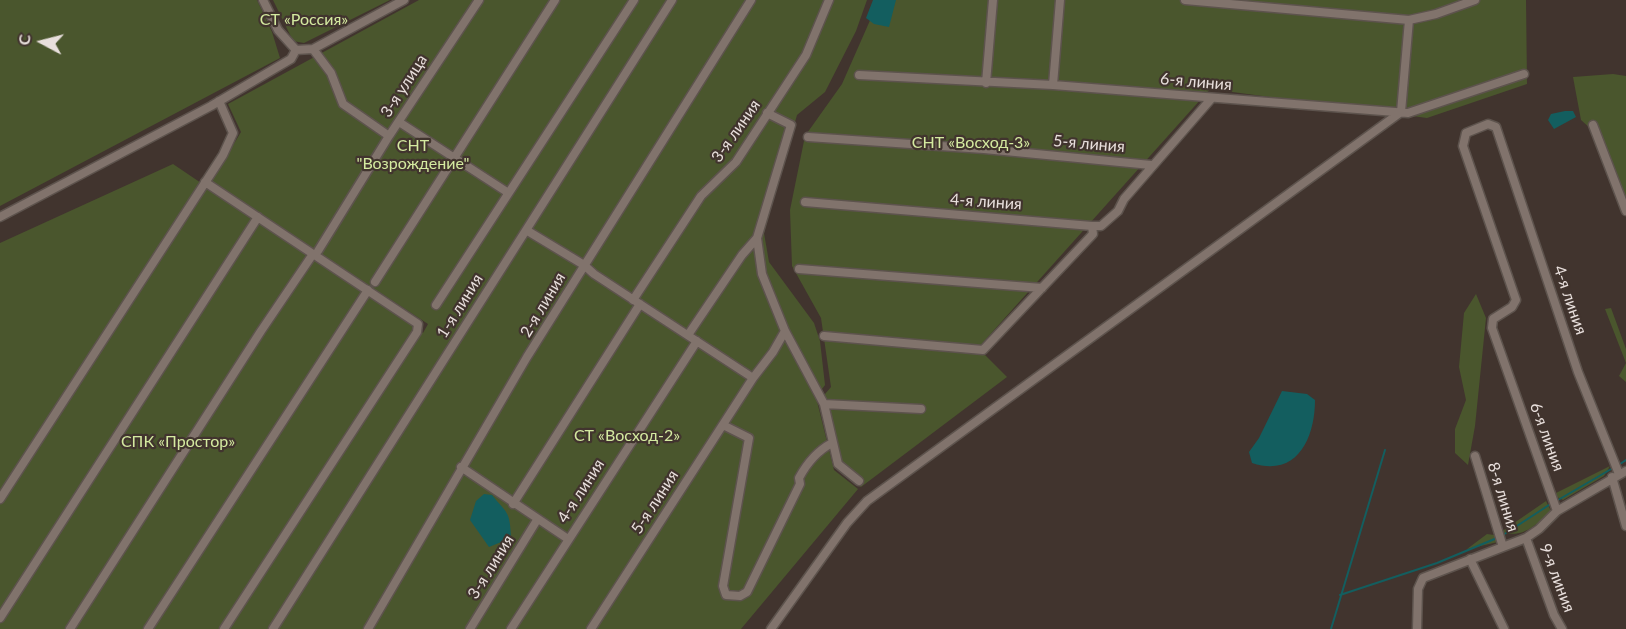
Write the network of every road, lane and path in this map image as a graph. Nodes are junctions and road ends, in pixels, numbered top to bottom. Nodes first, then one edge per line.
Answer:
1 (263, 0) edge
2 (404, 0) edge
3 (479, 0) edge
4 (555, 0) edge
5 (634, 0) edge
6 (672, 0) edge
7 (751, 0) edge
8 (829, 0) edge
9 (993, 0) edge
10 (1060, 0) edge
11 (1185, 0) edge
12 (1475, 0) edge
13 (1409, 20) junction
14 (313, 49) junction
15 (296, 50) junction
16 (1524, 74) dead end
17 (859, 75) dead end
18 (986, 83) junction
19 (1053, 85) junction
20 (1211, 99) junction
21 (219, 101) junction
22 (1401, 112) junction
23 (767, 113) junction
24 (399, 122) junction
25 (1593, 125) dead end
26 (1498, 133) joint
27 (389, 136) junction
28 (808, 137) dead end
29 (454, 158) junction
30 (1151, 165) junction
31 (205, 182) junction
32 (507, 192) junction
33 (805, 202) dead end
34 (1626, 211) edge
35 (0, 218) edge
36 (258, 218) junction
37 (1092, 226) junction
38 (526, 230) junction
39 (757, 238) junction
40 (315, 253) junction
41 (584, 265) junction
42 (799, 269) dead end
43 (375, 282) dead end
44 (1042, 288) junction
45 (368, 290) junction
46 (637, 302) junction
47 (436, 304) dead end
48 (785, 331) junction
49 (688, 335) junction
50 (824, 336) dead end
51 (697, 341) junction
52 (753, 378) junction
53 (823, 401) junction
54 (921, 410) dead end
55 (723, 425) junction
56 (832, 443) junction
57 (1475, 456) dead end
58 (461, 467) junction
59 (1619, 474) edge
60 (859, 481) dead end
61 (0, 499) edge
62 (513, 504) junction
63 (1557, 511) junction
64 (537, 520) junction
65 (1626, 526) edge
66 (1526, 538) junction
67 (568, 539) junction
68 (1503, 547) junction
69 (1470, 559) junction
70 (0, 618) edge
71 (70, 629) edge
72 (148, 629) edge
73 (224, 629) edge
74 (273, 629) edge
75 (368, 629) edge
76 (470, 629) edge
77 (511, 629) edge
78 (591, 629) edge
79 (771, 629) edge
80 (1417, 629) edge
81 (1504, 629) edge
82 (1562, 629) edge

1 - 15 street
2 - 14 street
3 - 24 street, 3-я улица
4 - 29 street
5 - 32 street
6 - 38 street, 1-я линия
7 - 41 street, 2-я линия
8 - 23 street, 3-я линия
9 - 18 street
10 - 19 street
11 - 13 street
12 - 13 street
13 - 22 street
14 - 15 street
14 - 27 street
15 - 21 street
16 - 22 street, 6-я линия
17 - 18 street, 6-я линия
18 - 19 street, 6-я линия
19 - 20 street, 6-я линия
20 - 22 street, 6-я линия
20 - 30 street
21 - 31 street
21 - 35 street
22 - 79 street
23 - 39 street
23 - 46 street, 3-я линия
24 - 27 street, 3-я улица
24 - 29 street
25 - 34 street
26 - 59 street, 4-я линия
26 - 63 street, 6-я линия
27 - 40 street, 3-я улица
28 - 30 street, 5-я линия
29 - 32 street
29 - 43 street
30 - 37 street
31 - 36 street
31 - 61 street
32 - 47 street
33 - 37 street, 4-я линия
36 - 40 street
36 - 70 street
37 - 44 street
38 - 41 street
38 - 74 street, 1-я линия
39 - 48 street
39 - 49 street
40 - 45 street
40 - 71 street, 3-я улица
41 - 46 street
41 - 58 street, 2-я линия
42 - 44 street
44 - 50 street
45 - 72 street
45 - 73 street
46 - 49 street
46 - 62 street, 3-я линия
48 - 52 street, 5-я линия
48 - 53 street
49 - 51 street
51 - 52 street
51 - 67 street, 4-я линия
52 - 55 street, 5-я линия
53 - 54 street
53 - 56 street
55 - 56 street
55 - 78 street, 5-я линия
56 - 60 street
57 - 68 street, 8-я линия
58 - 62 street
58 - 75 street, 2-я линия
59 - 63 street
59 - 65 street, 4-я линия
62 - 64 street
63 - 66 street
64 - 67 street
64 - 76 street, 3-я линия
66 - 68 street
66 - 82 street, 9-я линия
67 - 77 street, 4-я линия
68 - 69 street
69 - 80 street
69 - 81 street

